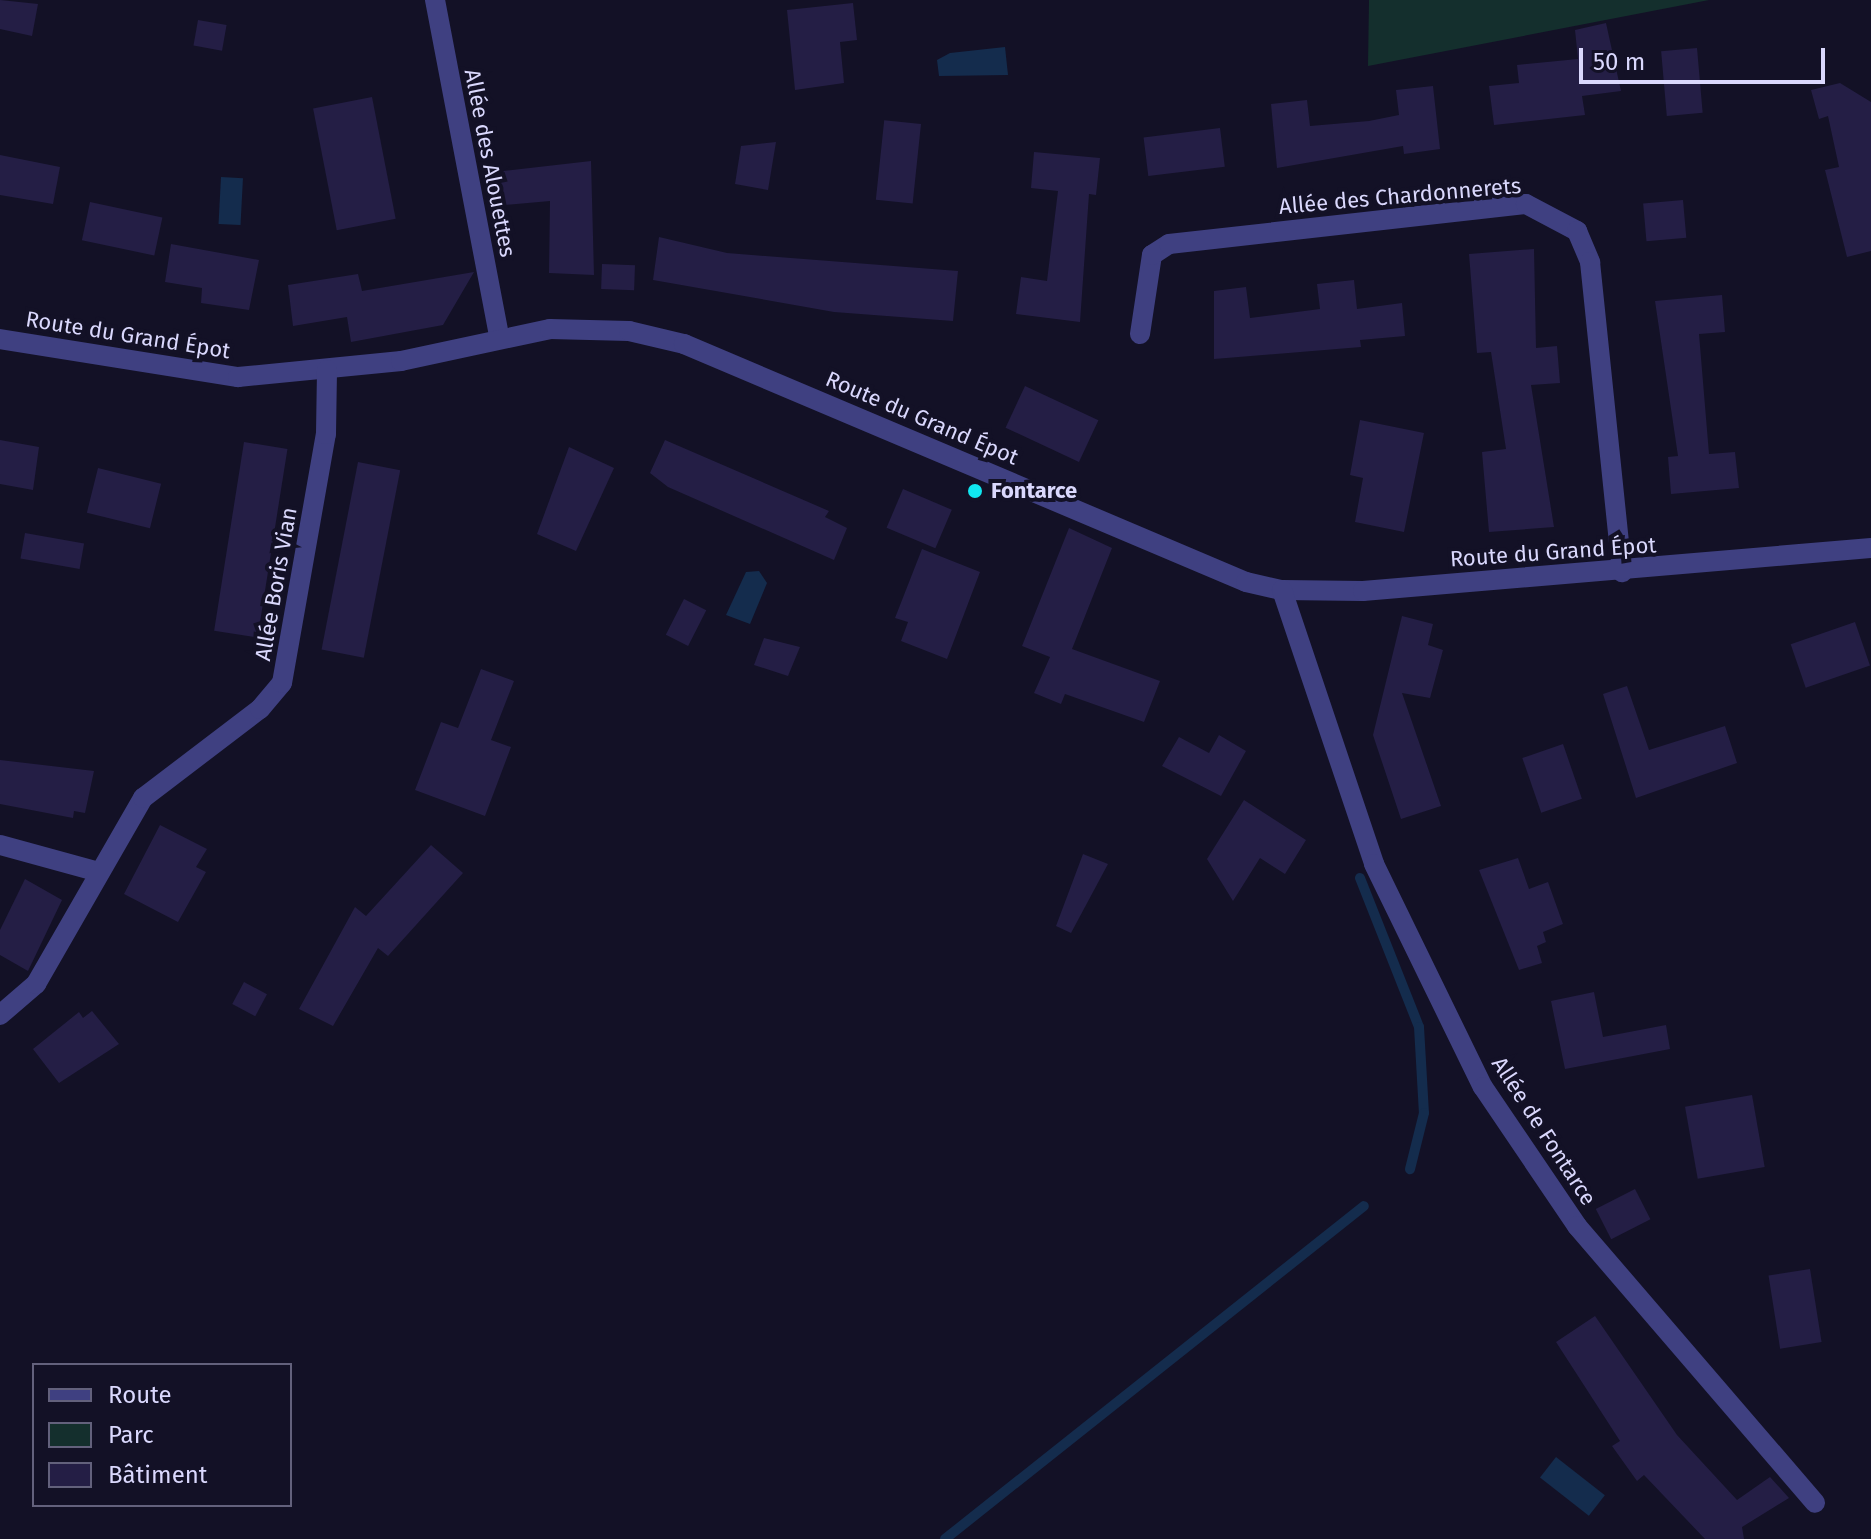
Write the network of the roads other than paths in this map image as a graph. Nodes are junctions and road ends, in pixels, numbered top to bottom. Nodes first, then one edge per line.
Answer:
1 (435, 0) edge
2 (1140, 334) dead end
3 (499, 335) junction
4 (0, 339) edge
5 (327, 370) junction
6 (1871, 548) edge
7 (1622, 572) junction
8 (1282, 590) junction
9 (0, 845) edge
10 (99, 872) junction
11 (0, 1015) edge
12 (1815, 1503) dead end

1 - 3 street, Allée des Alouettes
2 - 7 street, Allée des Chardonnerets
3 - 5 street, Route du Grand Épot
3 - 8 street, Route du Grand Épot
4 - 5 street, Route du Grand Épot
5 - 10 street, Allée Boris Vian
6 - 7 street, Route du Grand Épot
7 - 8 street, Route du Grand Épot
8 - 12 street, Allée de Fontarce
9 - 10 street
10 - 11 street, Allée Boris Vian

